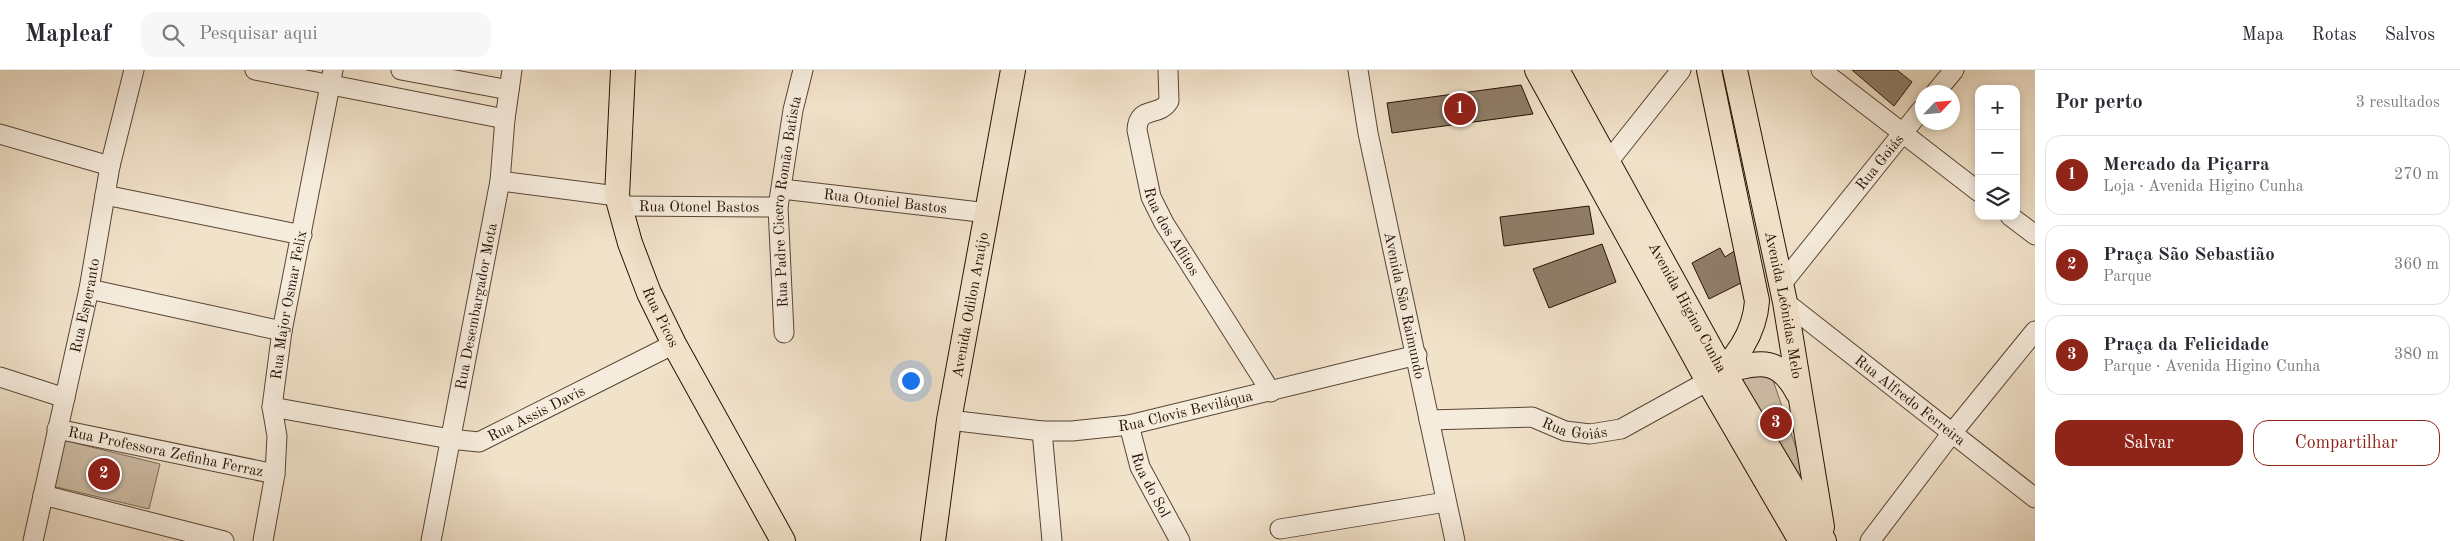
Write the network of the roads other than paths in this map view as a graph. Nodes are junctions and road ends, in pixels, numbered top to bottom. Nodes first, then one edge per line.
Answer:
1 (134, 70) edge
2 (255, 70) edge
3 (401, 70) edge
4 (512, 70) edge
5 (623, 70) edge
6 (803, 70) edge
7 (1012, 70) edge
8 (1168, 70) edge
9 (1358, 70) edge
10 (1538, 70) edge
11 (1557, 70) edge
12 (1681, 70) edge
13 (1708, 70) edge
14 (1734, 70) edge
15 (1821, 70) edge
16 (1954, 70) edge
17 (332, 77) edge
18 (1942, 85) edge
19 (509, 90) junction
20 (1915, 118) edge
21 (504, 119) junction
22 (0, 134) edge
23 (1902, 134) junction
24 (1608, 162) junction
25 (110, 166) junction
26 (500, 181) junction
27 (1975, 189) edge
28 (105, 196) junction
29 (780, 198) junction
30 (618, 201) junction
31 (988, 213) junction
32 (2015, 220) edge
33 (302, 235) junction
34 (2035, 235) edge
35 (89, 289) junction
36 (1782, 294) junction
37 (282, 331) junction
38 (2035, 332) edge
39 (784, 333) dead end
40 (674, 344) junction
41 (1417, 355) junction
42 (1715, 376) junction
43 (0, 377) edge
44 (1271, 392) junction
45 (64, 398) junction
46 (1800, 399) junction
47 (272, 407) junction
48 (949, 420) junction
49 (1429, 420) junction
50 (1129, 425) junction
51 (58, 429) junction
52 (1042, 430) junction
53 (1952, 433) junction
54 (450, 440) junction
55 (275, 474) junction
56 (43, 495) junction
57 (2035, 498) edge
58 (1446, 502) junction
59 (1280, 530) dead end
60 (33, 541) edge
61 (224, 541) edge
62 (264, 541) edge
63 (431, 541) edge
64 (783, 541) edge
65 (933, 541) edge
66 (1052, 541) edge
67 (1180, 541) edge
68 (1455, 541) edge
69 (1801, 541) edge
70 (1824, 541) edge
71 (1870, 541) edge

1 - 25 street, Rua Esperanto
2 - 17 street
3 - 19 street
4 - 19 street, Rua Desembargador Mota
5 - 30 main road, Rua Picos
6 - 29 street, Rua Padre Cicero Romão Batista
7 - 31 main road, Avenida Odilon Araújo
8 - 44 street, Rua dos Aflitos
9 - 41 street, Avenida São Raimundo
10 - 42 main road, Avenida Higino Cunha
11 - 24 main road, Avenida Higino Cunha
12 - 24 street
13 - 42 main road, Avenida Leônidas Melo
14 - 36 main road, Avenida Leônidas Melo
15 - 23 street
16 - 18 street
17 - 21 street
17 - 33 street, Rua Major Osmar Felix
19 - 21 street, Rua Desembargador Mota
20 - 23 street, Rua Goiás
21 - 26 street, Rua Desembargador Mota
22 - 25 street
23 - 27 street
23 - 36 street, Rua Goiás
24 - 42 main road, Avenida Higino Cunha
25 - 28 street, Rua Esperanto
26 - 30 street, Rua Otonel Bastos
26 - 54 street, Rua Desembargador Mota
28 - 33 street
28 - 35 street, Rua Esperanto
29 - 30 street, Rua Otonel Bastos
29 - 31 street, Rua Otoniel Bastos
29 - 39 street, Rua Padre Cicero Romão Batista
30 - 40 main road, Rua Picos
31 - 48 main road, Avenida Odilon Araújo
32 - 34 street
33 - 37 street, Rua Major Osmar Felix
35 - 37 street
35 - 45 street, Rua Esperanto
36 - 46 main road, Avenida Leônidas Melo
36 - 53 street, Rua Alfredo Ferreira
37 - 47 street, Rua Major Osmar Felix
38 - 53 street
40 - 54 street, Rua Assis Davis
40 - 64 main road, Rua Picos
41 - 44 street, Rua Clovis Beviláqua
41 - 49 street, Avenida São Raimundo
42 - 46 main road
42 - 49 street, Rua Goiás
42 - 69 main road, Avenida Higino Cunha
42 - 70 main road, Avenida Higino Cunha
43 - 45 street
44 - 50 street, Rua Clovis Beviláqua
45 - 51 street, Rua Esperanto
46 - 70 main road, Avenida Leônidas Melo
47 - 54 street, Rua Assis Davis
47 - 55 street, Rua Major Osmar Felix
48 - 52 street, Rua Clovis Beviláqua
48 - 65 main road, Avenida Odilon Araújo
49 - 58 street, Avenida São Raimundo
50 - 52 street, Rua Clovis Beviláqua
50 - 67 street, Rua do Sol
51 - 55 street, Rua Professora Zefinha Ferraz
51 - 56 street, Rua Esperanto
52 - 66 street
53 - 57 street, Rua Alfredo Ferreira
53 - 71 street
54 - 63 street, Rua Desembargador Mota
55 - 62 street, Rua Major Osmar Felix
56 - 60 street, Rua Esperanto
56 - 61 street
58 - 59 street
58 - 68 street, Avenida São Raimundo

